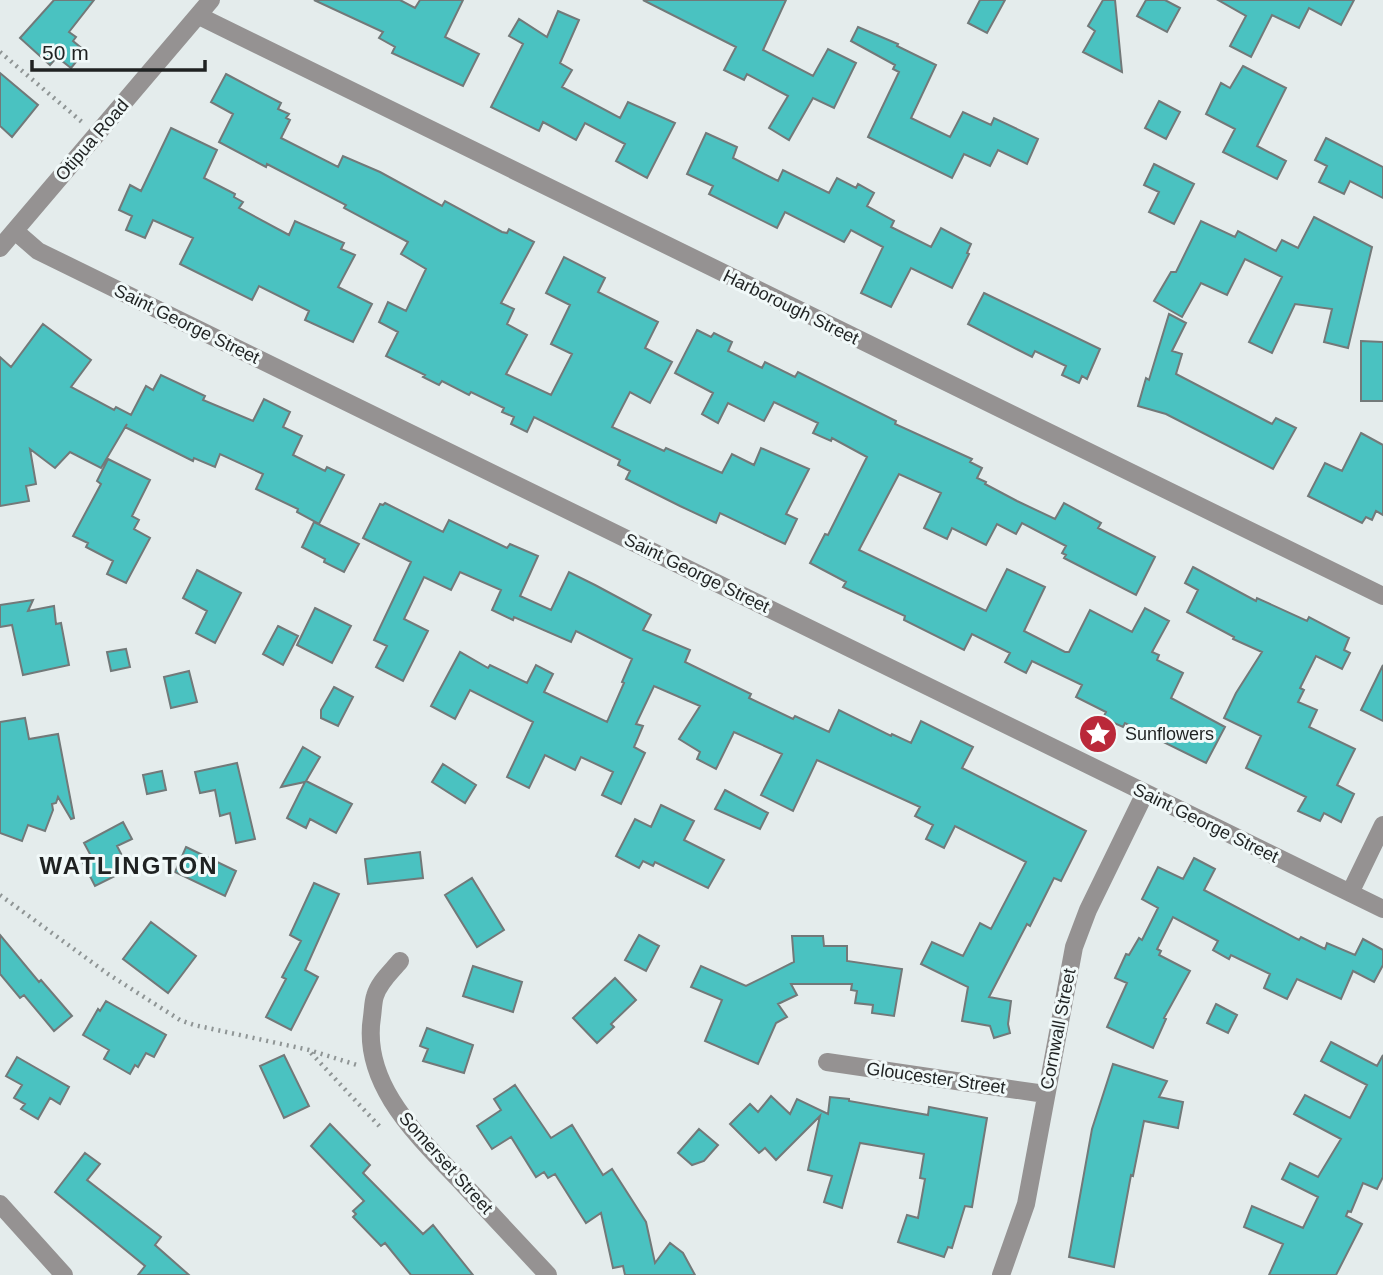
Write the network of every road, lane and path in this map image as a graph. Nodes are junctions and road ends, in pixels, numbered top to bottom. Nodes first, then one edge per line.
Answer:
1 (211, 0) edge
2 (199, 16) junction
3 (0, 52) edge
4 (97, 135) junction
5 (15, 231) junction
6 (0, 248) edge
7 (1383, 596) edge
8 (1145, 793) junction
9 (1383, 825) edge
10 (1350, 892) junction
11 (0, 895) edge
12 (1383, 909) edge
13 (400, 961) dead end
14 (309, 1050) junction
15 (827, 1062) dead end
16 (378, 1071) junction
17 (1045, 1094) junction
18 (383, 1129) dead end
19 (0, 1204) edge
20 (64, 1275) edge
21 (548, 1275) edge
22 (1000, 1275) edge

1 - 2 street, Otipua Road
2 - 4 street, Otipua Road
2 - 7 street, Harborough Street
3 - 4 path
4 - 5 street, Otipua Road
5 - 6 street, Otipua Road
5 - 8 street, Saint George Street
8 - 10 street, Saint George Street
8 - 17 street, Cornwall Street
9 - 10 street
10 - 12 street, Saint George Street
11 - 14 path
13 - 16 street, Somerset Street
14 - 16 path
14 - 18 path
15 - 17 street, Gloucester Street
16 - 21 street, Somerset Street
17 - 22 street, Cornwall Street
19 - 20 street

